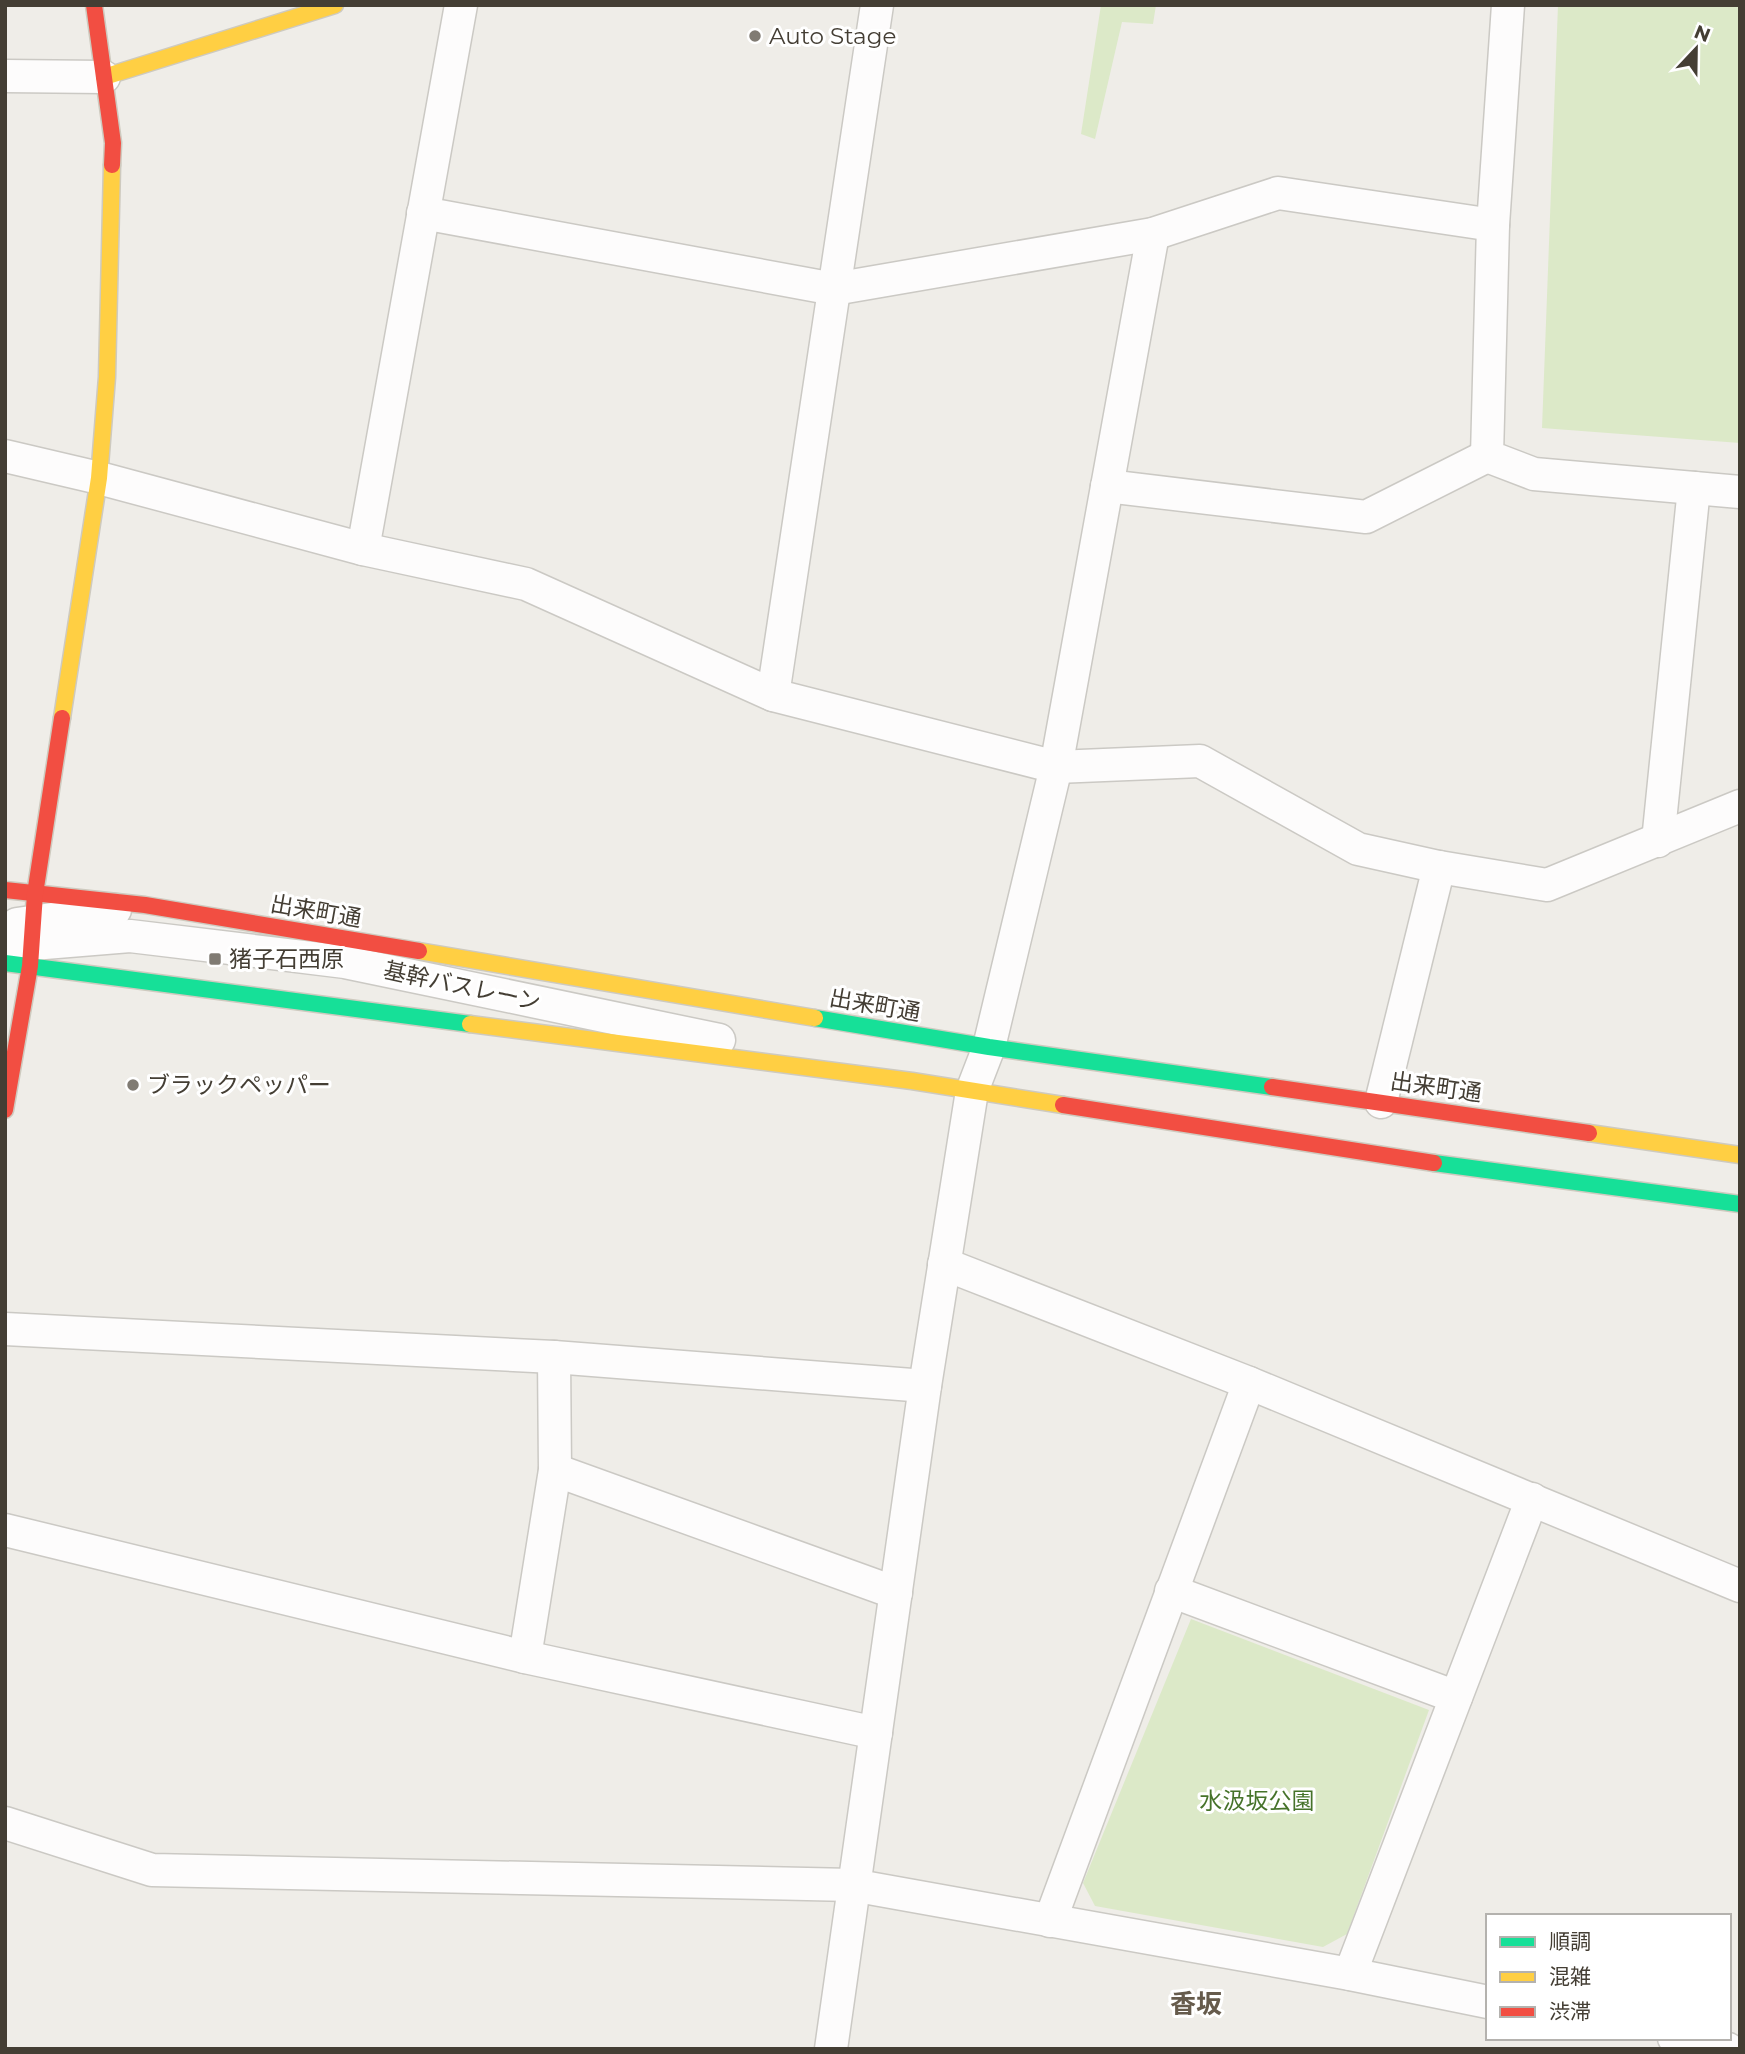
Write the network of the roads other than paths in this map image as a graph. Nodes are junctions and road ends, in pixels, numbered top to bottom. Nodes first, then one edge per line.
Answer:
1 (94, 5) edge
2 (335, 5) edge
3 (461, 5) edge
4 (877, 5) edge
5 (1508, 5) edge
6 (5, 76) edge
7 (104, 77) junction
8 (424, 213) junction
9 (1493, 225) junction
10 (1153, 234) junction
11 (834, 289) junction
12 (5, 456) edge
13 (1487, 456) junction
14 (99, 478) junction
15 (1107, 486) junction
16 (1694, 488) junction
17 (1740, 492) edge
18 (363, 549) junction
19 (773, 695) junction
20 (1056, 768) junction
21 (1740, 806) edge
22 (1658, 841) junction
23 (1439, 867) junction
24 (5, 890) edge
25 (145, 905) joint
26 (23, 933) edge
27 (5, 963) edge
28 (989, 1047) junction
29 (912, 1081) junction
30 (972, 1091) junction
31 (1381, 1102) junction
32 (5, 1111) edge
33 (1740, 1155) edge
34 (1740, 1204) edge
35 (944, 1264) junction
36 (5, 1329) edge
37 (554, 1357) junction
38 (1249, 1383) junction
39 (925, 1386) junction
40 (555, 1470) junction
41 (1532, 1499) junction
42 (5, 1530) edge
43 (1740, 1586) edge
44 (1171, 1591) junction
45 (896, 1593) junction
46 (525, 1657) junction
47 (1456, 1697) junction
48 (876, 1733) junction
49 (5, 1823) edge
50 (852, 1885) junction
51 (1050, 1921) junction
52 (1350, 1974) junction
53 (1486, 2001) edge
54 (1684, 2040) edge
55 (831, 2049) edge
56 (1728, 2049) edge

1 - 7 main road
2 - 7 main road
3 - 8 street
4 - 11 street
5 - 9 street
6 - 7 street
7 - 14 main road
8 - 11 street
8 - 18 street
9 - 10 street
9 - 13 street
10 - 11 street
10 - 15 street
11 - 19 street
12 - 14 street
13 - 15 street
13 - 16 street
14 - 18 street
14 - 26 main road
15 - 20 street
16 - 17 street
16 - 22 street
18 - 19 street
19 - 20 street
20 - 23 street
20 - 28 street
21 - 22 street
22 - 23 street
23 - 31 street
24 - 26 main road
25 - 26 street
25 - 28 main road, 出来町通
26 - 27 main road
26 - 29 main road
26 - 29 street, 基幹バスレーン
26 - 32 main road
28 - 30 street
28 - 31 main road, 出来町通
29 - 30 main road
30 - 34 main road
30 - 35 street
31 - 33 main road, 出来町通
35 - 38 street
35 - 39 street
36 - 37 street
37 - 39 street
37 - 40 street
38 - 41 street
38 - 44 street
39 - 45 street
40 - 45 street
40 - 46 street
41 - 43 street
41 - 47 street
42 - 46 street
44 - 47 street
44 - 51 street
45 - 48 street
46 - 48 street
47 - 52 street
48 - 50 street
49 - 50 street
50 - 51 street
50 - 55 street
51 - 52 street
52 - 53 street
54 - 56 street

